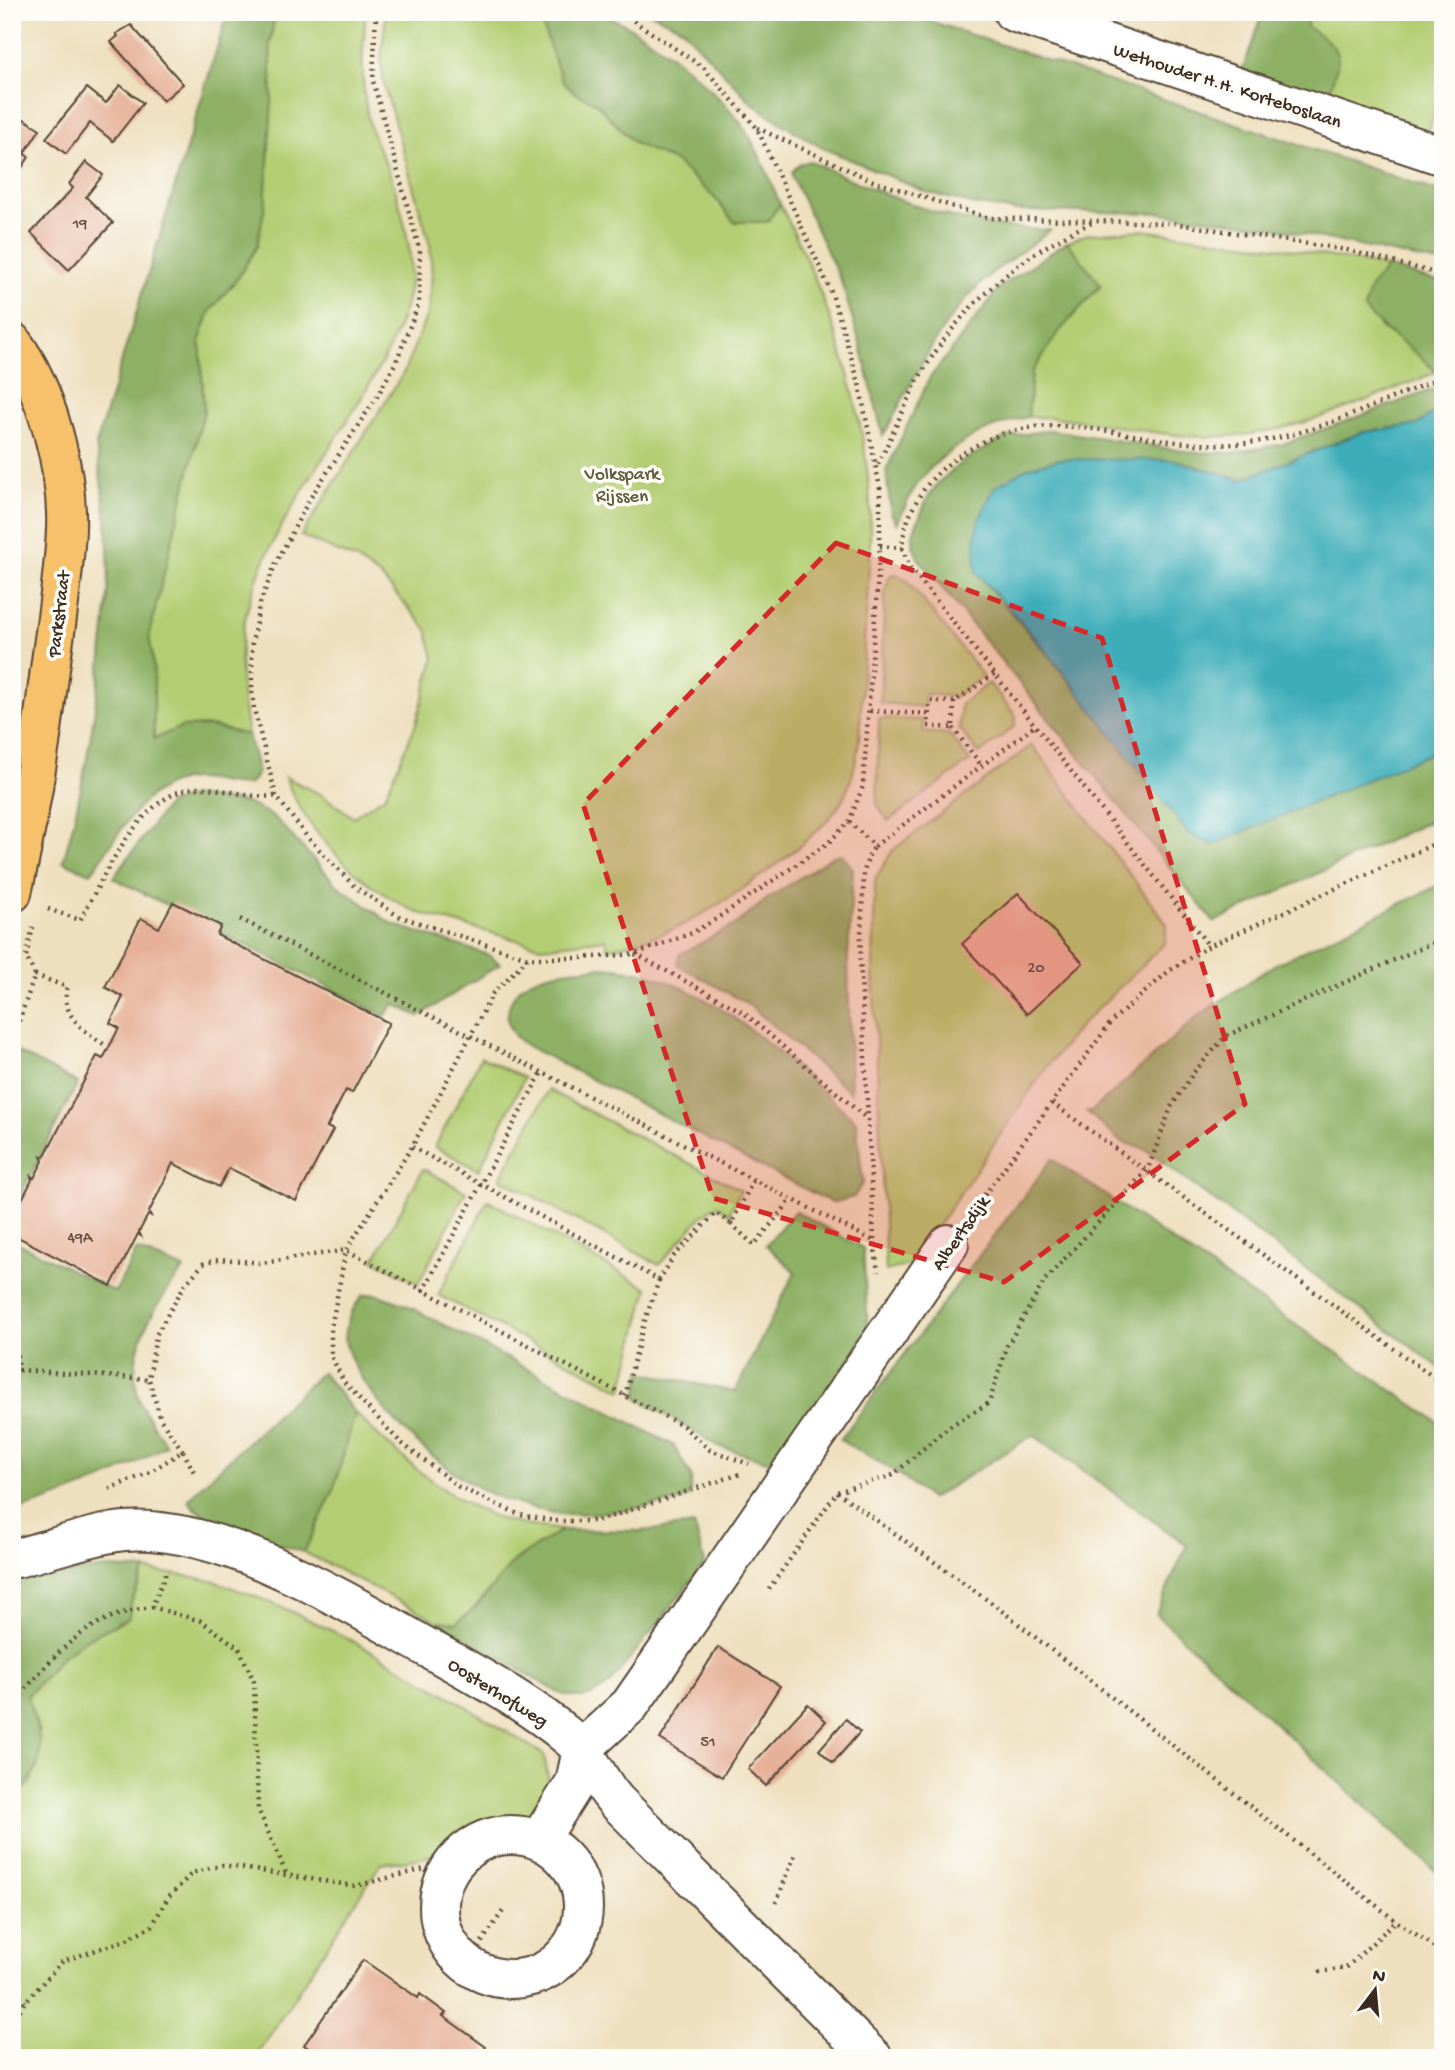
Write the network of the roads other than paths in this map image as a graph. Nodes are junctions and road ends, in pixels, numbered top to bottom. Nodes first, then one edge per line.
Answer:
1 (1013, 12) edge
2 (1443, 156) edge
3 (12, 342) edge
4 (29, 906) edge
5 (949, 1244) road end
6 (12, 1559) edge
7 (582, 1749) junction
8 (539, 1840) junction
9 (873, 2058) edge

1 - 2 street, Wethouder H.H. Korteboslaan
3 - 4 main road, Parkstraat
5 - 7 street, Albertsdijk
6 - 7 street, Oosterhofweg
7 - 8 street
7 - 9 street, Oosterhofweg
8 - 8 street

